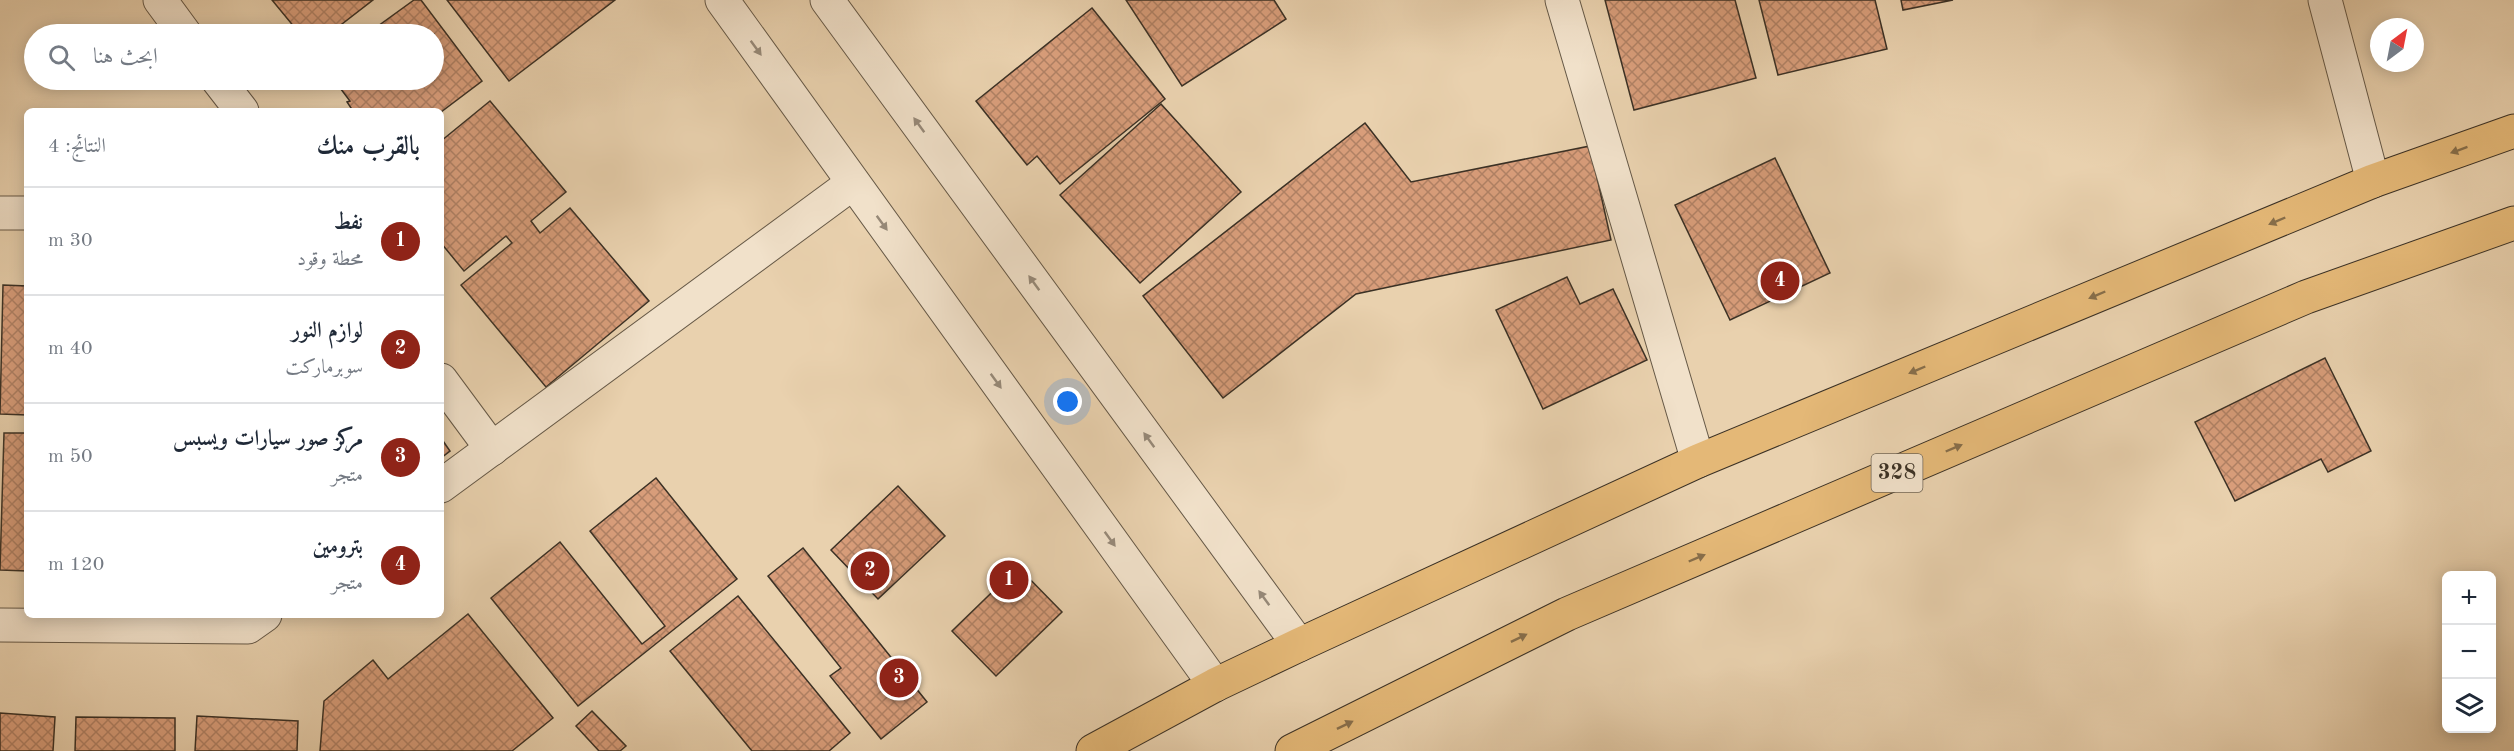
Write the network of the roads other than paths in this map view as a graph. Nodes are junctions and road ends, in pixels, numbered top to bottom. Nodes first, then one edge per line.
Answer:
1 (160, 0) edge
2 (722, 0) edge
3 (827, 0) edge
4 (1563, 0) edge
5 (2325, 0) edge
6 (178, 24) edge
7 (226, 90) edge
8 (240, 108) edge
9 (2514, 131) edge
10 (2373, 181) junction
11 (853, 183) junction
12 (0, 213) edge
13 (24, 213) edge
14 (2514, 223) edge
15 (444, 384) edge
16 (492, 449) junction
17 (1698, 461) junction
18 (444, 484) edge
19 (261, 618) edge
20 (0, 626) edge
21 (1299, 645) junction
22 (1215, 685) junction
23 (1093, 751) edge
24 (1292, 751) edge

1 - 6 street
2 -> 11 street
21 -> 3 street
4 - 17 street
5 - 10 street
7 - 8 street
9 -> 10 main road
10 -> 17 main road
11 - 16 street
11 -> 22 street
12 - 13 street
24 -> 14 main road, 328
15 - 16 street
16 - 18 street
17 - 21 main road
19 - 20 street
21 - 22 main road
22 - 23 main road

